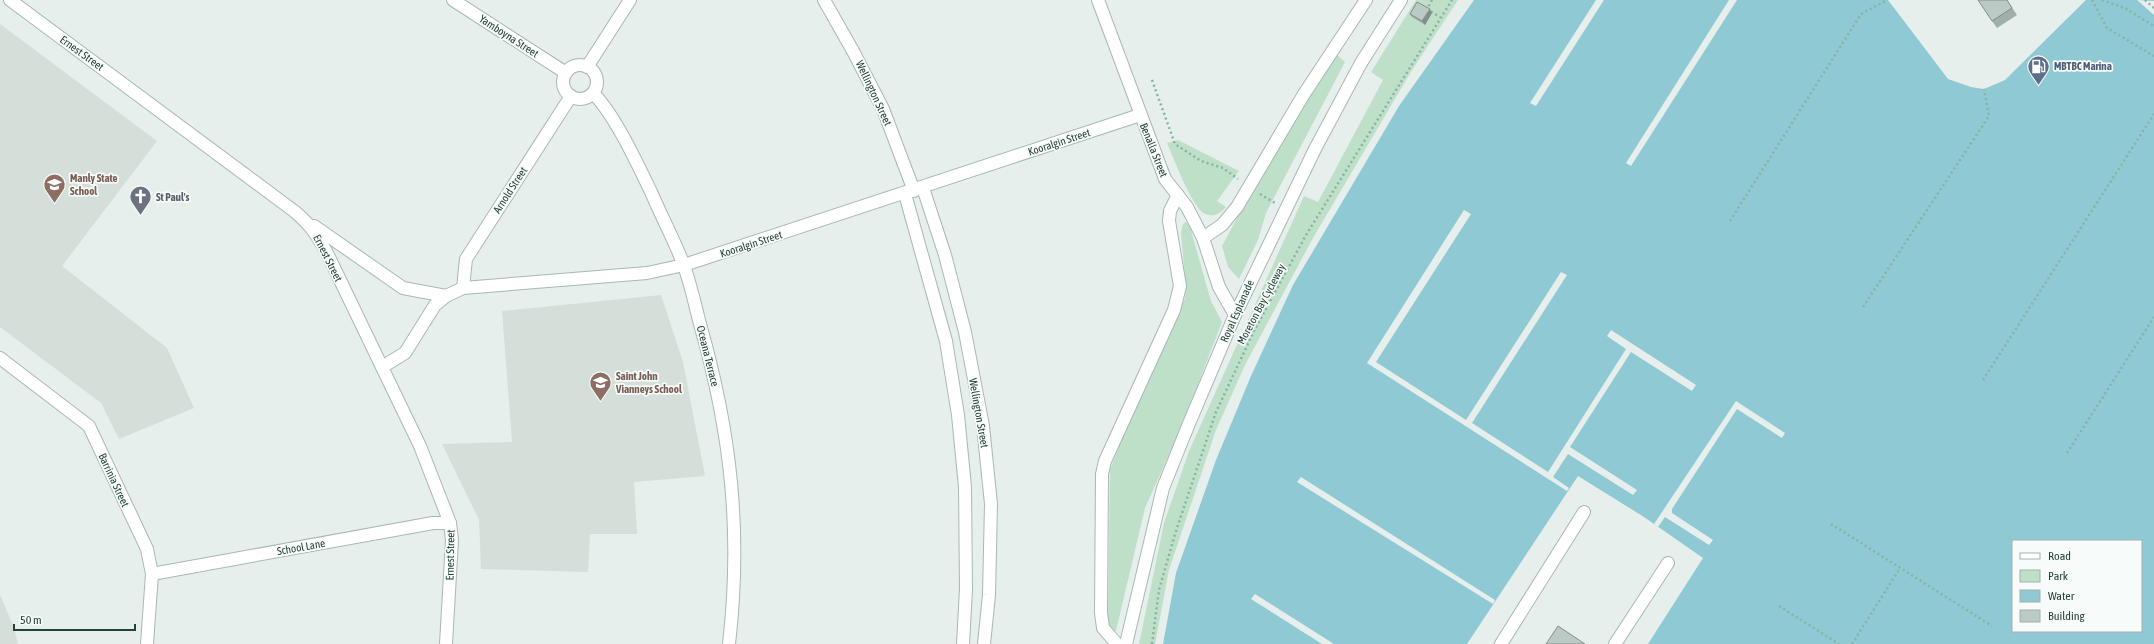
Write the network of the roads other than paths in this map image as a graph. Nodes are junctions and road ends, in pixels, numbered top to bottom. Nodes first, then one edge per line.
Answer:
1 (10, 0) edge
2 (453, 0) edge
3 (630, 0) edge
4 (824, 0) edge
5 (1366, 0) edge
6 (1401, 0) edge
7 (1100, 1) edge
8 (587, 67) junction
9 (566, 73) junction
10 (593, 93) junction
11 (571, 96) junction
12 (1140, 115) junction
13 (914, 191) junction
14 (1178, 196) junction
15 (308, 222) junction
16 (1203, 238) junction
17 (684, 265) junction
18 (463, 288) junction
19 (446, 296) junction
20 (1235, 315) junction
21 (0, 358) edge
22 (382, 367) junction
23 (1584, 512) dead end
24 (450, 523) junction
25 (1668, 563) dead end
26 (152, 574) junction
27 (147, 644) edge
28 (446, 644) edge
29 (729, 644) edge
30 (963, 644) edge
31 (984, 644) edge
32 (1117, 644) edge
33 (1126, 644) edge
34 (1501, 644) edge
35 (1615, 644) edge

1 - 15 street, Ernest Street
2 - 9 street, Yamboyna Street
3 - 8 street
4 - 13 street, Wellington Street
5 - 16 street
6 - 20 street, Royal Esplanade
7 - 12 street, Benalla Street
8 - 9 street
8 - 10 street
9 - 11 street
10 - 11 street
10 - 17 street, Oceana Terrace
11 - 18 street, Arnold Street
12 - 13 street, Kooralgin Street
12 - 14 street, Benalla Street
13 - 17 street, Kooralgin Street
13 - 30 street, Wellington Street
13 - 31 street, Wellington Street
14 - 16 street, Benalla Street
14 - 32 street
15 - 19 street
15 - 22 street, Ernest Street
16 - 20 street, Benalla Street
17 - 18 street, Kooralgin Street
17 - 29 street, Oceana Terrace
18 - 19 street, Kooralgin Street
19 - 22 street, Kooralgin Street
20 - 33 street, Royal Esplanade
21 - 26 street, Barrinia Street
22 - 24 street, Ernest Street
23 - 34 street
24 - 26 street, School Lane
24 - 28 street, Ernest Street
25 - 35 street
26 - 27 street, Barrinia Street

